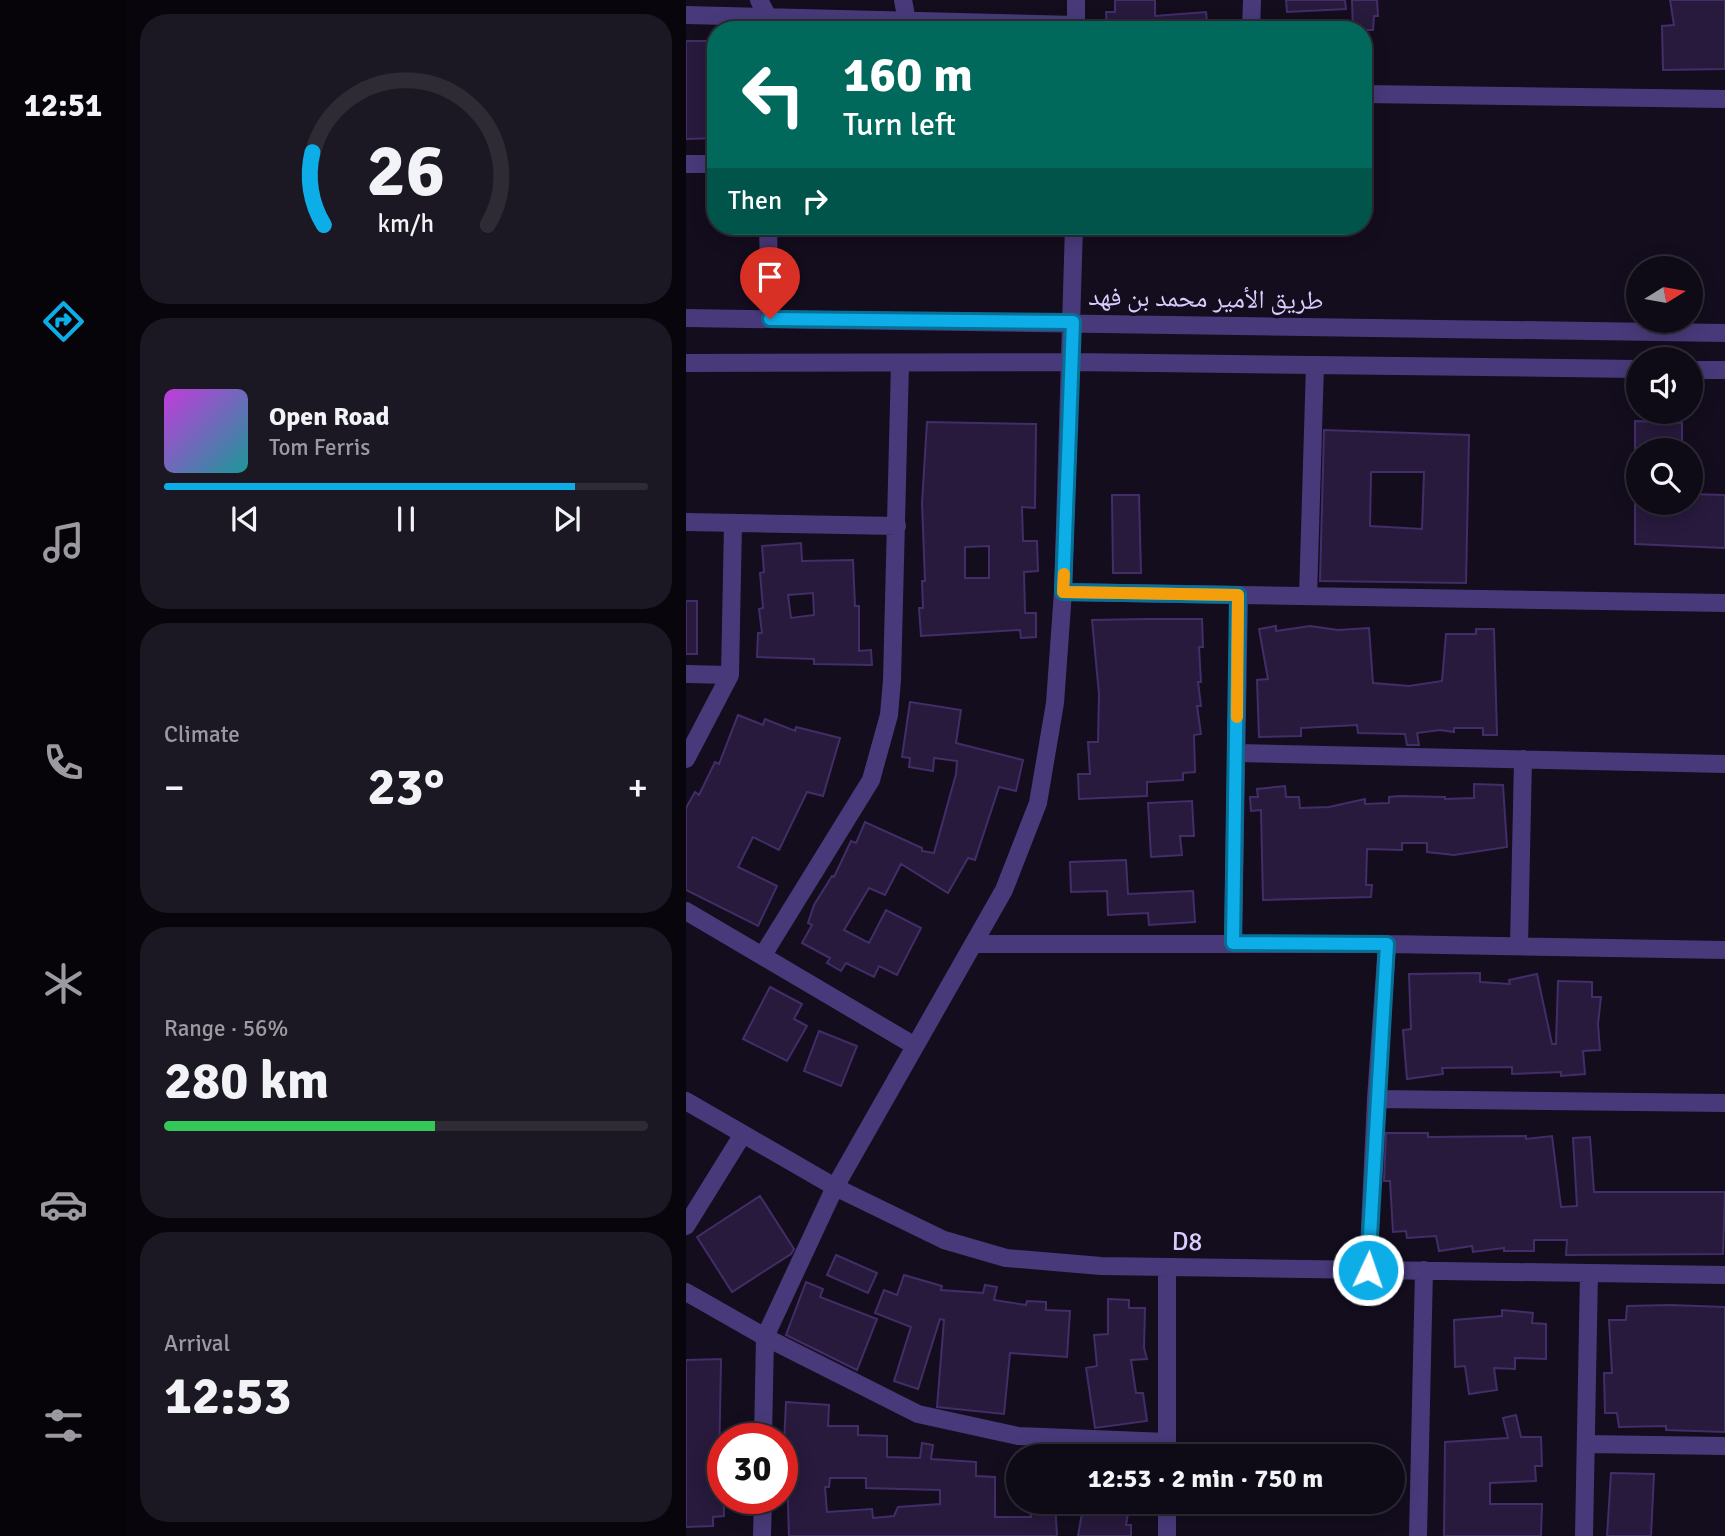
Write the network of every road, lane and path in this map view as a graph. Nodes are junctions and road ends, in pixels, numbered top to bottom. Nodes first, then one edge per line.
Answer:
1 (759, 0) edge
2 (904, 0) edge
3 (1076, 0) edge
4 (1252, 0) edge
5 (686, 15) edge
6 (907, 20) junction
7 (741, 21) edge
8 (767, 21) edge
9 (872, 21) edge
10 (931, 21) edge
11 (1076, 21) edge
12 (1251, 21) edge
13 (1372, 94) edge
14 (1725, 99) edge
15 (686, 164) edge
16 (707, 164) edge
17 (768, 235) edge
18 (1074, 235) edge
19 (686, 318) edge
20 (770, 319) junction
21 (1073, 322) junction
22 (1725, 333) edge
23 (1071, 362) junction
24 (686, 363) edge
25 (900, 363) junction
26 (1315, 365) junction
27 (1626, 369) edge
28 (1703, 370) edge
29 (1725, 370) edge
30 (686, 522) edge
31 (733, 523) junction
32 (897, 526) junction
33 (1063, 592) junction
34 (1238, 595) junction
35 (1308, 596) junction
36 (1725, 603) edge
37 (686, 674) edge
38 (730, 675) junction
39 (1236, 753) junction
40 (686, 759) edge
41 (1523, 759) junction
42 (1725, 764) edge
43 (686, 911) edge
44 (1233, 943) junction
45 (975, 944) junction
46 (1387, 944) junction
47 (1518, 946) junction
48 (1725, 950) edge
49 (763, 955) junction
50 (915, 1046) junction
51 (1376, 1099) junction
52 (686, 1101) edge
53 (1725, 1103) edge
54 (743, 1134) junction
55 (835, 1187) junction
56 (686, 1226) edge
57 (1167, 1267) junction
58 (1368, 1270) junction
59 (1424, 1270) junction
60 (1589, 1273) junction
61 (1725, 1275) edge
62 (686, 1292) edge
63 (765, 1337) junction
64 (764, 1423) edge
65 (1110, 1444) edge
66 (1167, 1444) edge
67 (1586, 1444) junction
68 (1725, 1446) edge
69 (763, 1514) edge
70 (1167, 1514) edge
71 (762, 1536) edge
72 (1167, 1536) edge
73 (1419, 1536) edge
74 (1584, 1536) edge

1 - 8 street
2 - 6 street
3 - 11 street
4 - 12 street
5 - 7 street
6 - 9 street
6 - 10 street
13 - 14 street
15 - 16 street
17 - 20 street
18 - 21 street
19 - 20 street, طريق الأمير محمد بن فهد
20 - 21 street, طريق الأمير محمد بن فهد
21 - 22 street, طريق الأمير محمد بن فهد
21 - 23 street
23 - 25 street
23 - 26 street
23 - 33 street
24 - 25 street
25 - 32 street
26 - 27 street
26 - 35 street
28 - 29 street
30 - 31 street
31 - 32 street
31 - 38 street
32 - 49 street
33 - 34 street
33 - 45 street
34 - 35 street
34 - 39 street
35 - 36 street
37 - 38 street
38 - 40 street
39 - 41 street
39 - 44 street
41 - 42 street
41 - 47 street
43 - 49 street
44 - 45 street
44 - 46 street
45 - 50 street
46 - 47 street
46 - 51 street
47 - 48 street
49 - 50 street
50 - 55 street
51 - 53 street
51 - 58 street
52 - 54 street, D8
54 - 55 street, D8
54 - 56 street
55 - 57 street, D8
55 - 63 street
57 - 58 street, D8
57 - 66 street
58 - 59 street, D8
59 - 60 street, D8
59 - 73 street
60 - 61 street, D8
60 - 67 street
62 - 63 street
63 - 64 street
63 - 65 street
67 - 68 street
67 - 74 street
69 - 71 street
70 - 72 street

